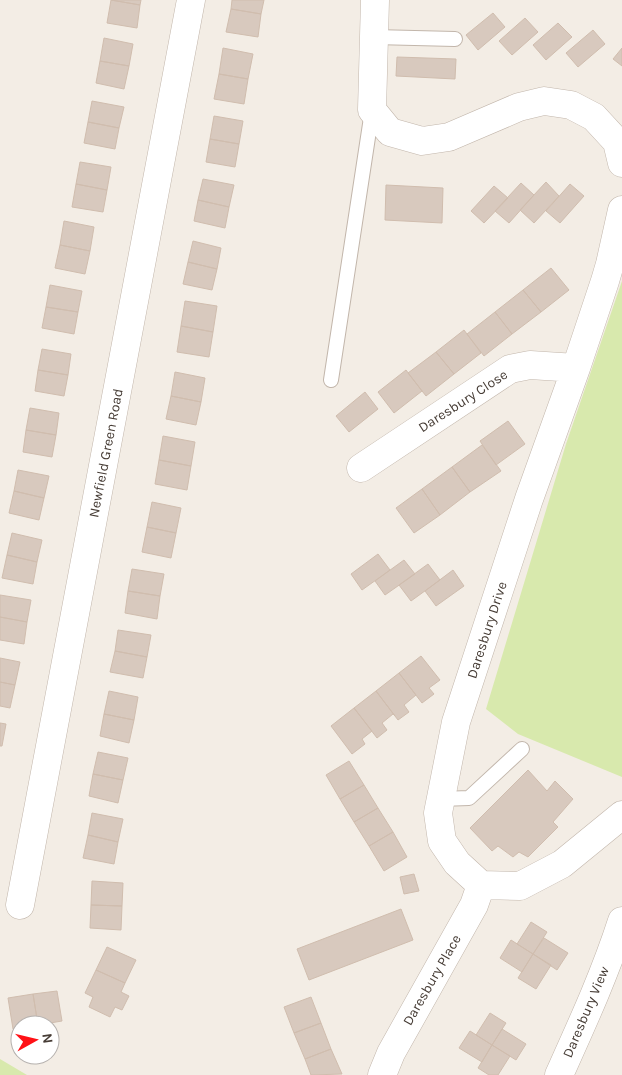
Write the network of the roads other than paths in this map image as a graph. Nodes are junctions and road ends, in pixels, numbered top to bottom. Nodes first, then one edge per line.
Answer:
1 (191, 0) edge
2 (375, 0) edge
3 (374, 38) junction
4 (455, 39) dead end
5 (372, 110) junction
6 (620, 148) edge
7 (622, 210) edge
8 (576, 368) junction
9 (331, 380) dead end
10 (361, 468) dead end
11 (522, 749) dead end
12 (440, 799) junction
13 (618, 829) edge
14 (481, 885) junction
15 (20, 905) dead end
16 (622, 921) edge
17 (382, 1075) edge
18 (559, 1075) edge

1 - 15 street, Newfield Green Road
2 - 3 street
3 - 4 lane
3 - 5 street
5 - 6 street
5 - 9 lane
7 - 8 street, Daresbury Drive
8 - 10 street, Daresbury Close
8 - 12 street, Daresbury Drive
11 - 12 lane
12 - 14 street, Daresbury Drive
13 - 14 street
14 - 17 street, Daresbury Place
16 - 18 street, Daresbury View

